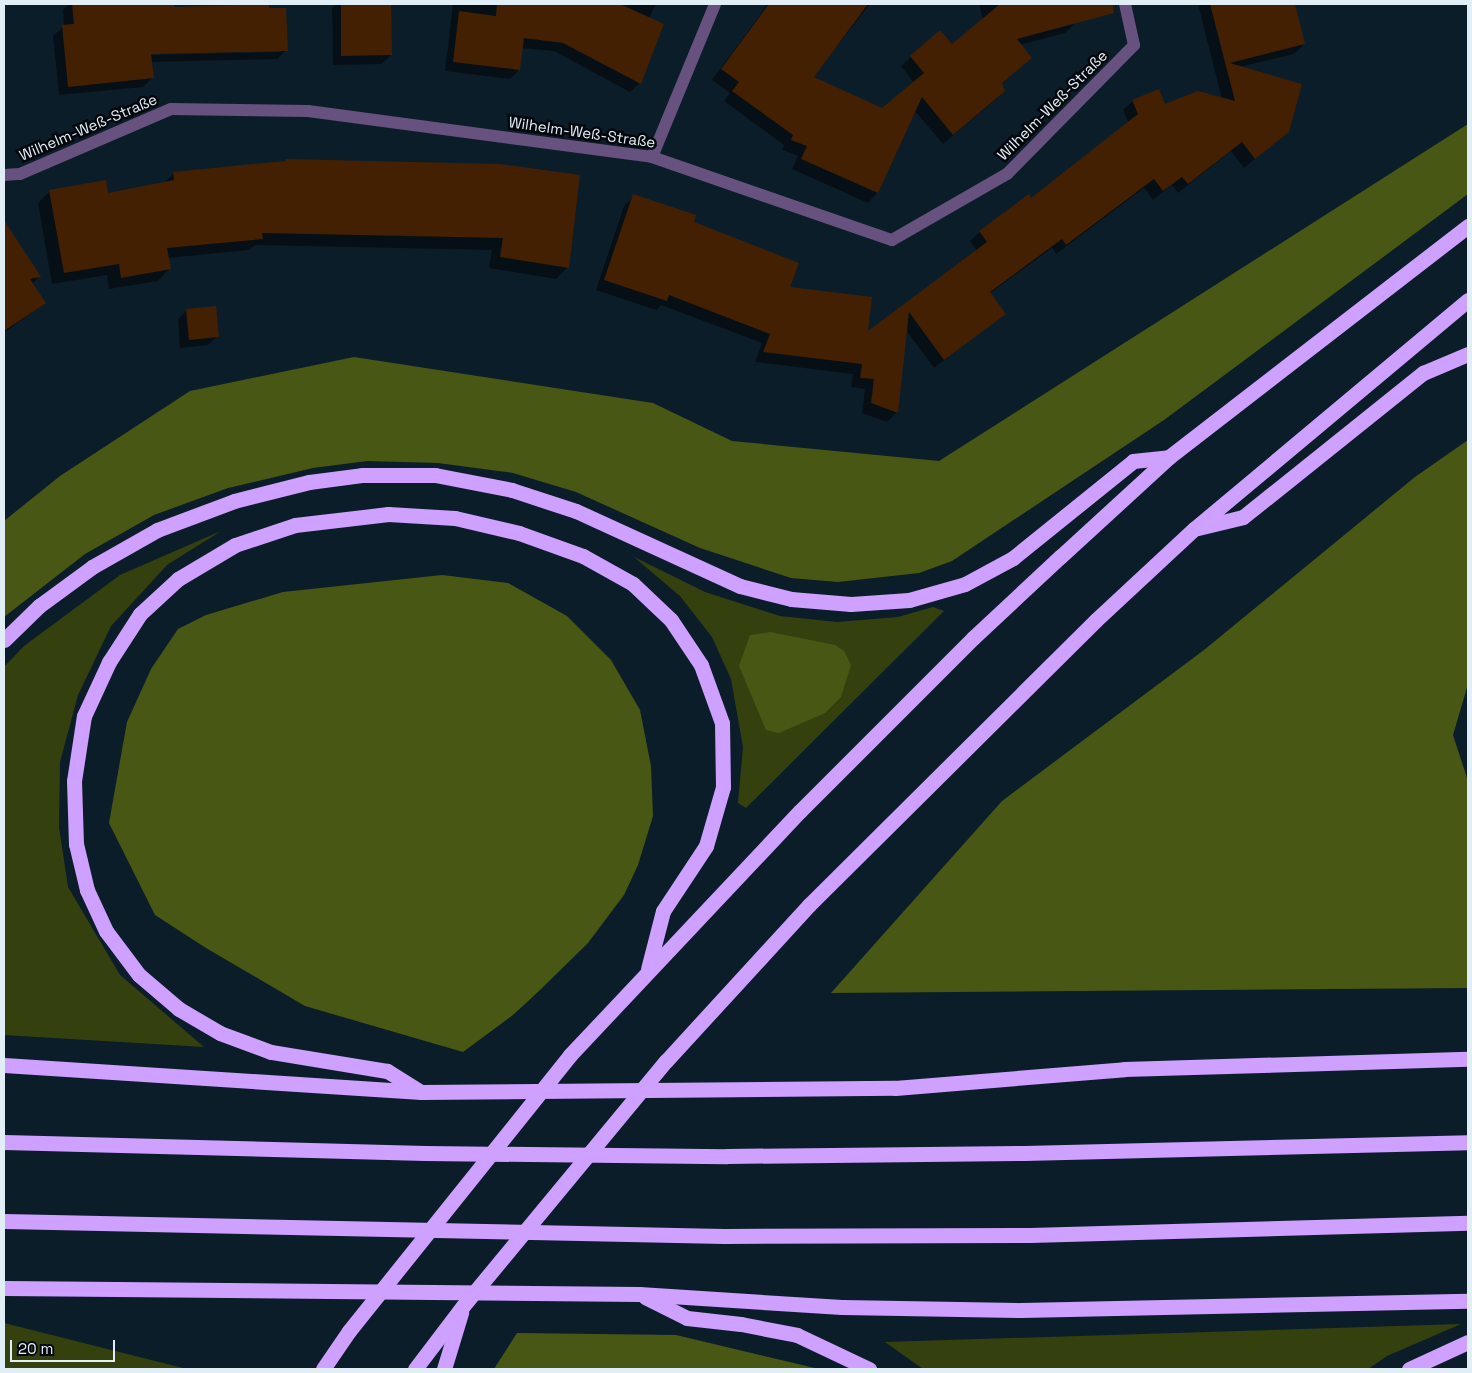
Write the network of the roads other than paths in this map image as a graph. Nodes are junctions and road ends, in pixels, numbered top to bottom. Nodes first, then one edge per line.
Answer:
1 (715, 4) edge
2 (1125, 4) edge
3 (652, 157) junction
4 (4, 175) edge
5 (1468, 226) edge
6 (1468, 300) edge
7 (1468, 354) edge
8 (1169, 457) junction
9 (1194, 530) junction
10 (4, 640) edge
11 (648, 969) junction
12 (1465, 1059) edge
13 (4, 1065) edge
14 (421, 1092) junction
15 (4, 1142) edge
16 (1468, 1142) edge
17 (4, 1221) edge
18 (1468, 1223) edge
19 (4, 1288) edge
20 (640, 1294) junction
21 (1468, 1301) edge
22 (463, 1306) junction
23 (1468, 1342) edge
24 (323, 1369) edge
25 (415, 1369) edge
26 (444, 1369) edge
27 (869, 1369) edge
28 (1409, 1369) edge

1 - 3 street
2 - 3 street, Wilhelm-Weß-Straße
3 - 4 street, Wilhelm-Weß-Straße
5 - 8 highway
6 - 9 highway
7 - 9 highway
8 - 10 highway
8 - 11 highway
9 - 22 highway, bridge
11 - 14 highway
11 - 24 highway, bridge
12 - 14 highway
13 - 14 highway
15 - 16 highway
17 - 18 highway
19 - 20 highway
20 - 21 highway
20 - 27 highway
22 - 25 highway
22 - 26 highway
23 - 28 highway

